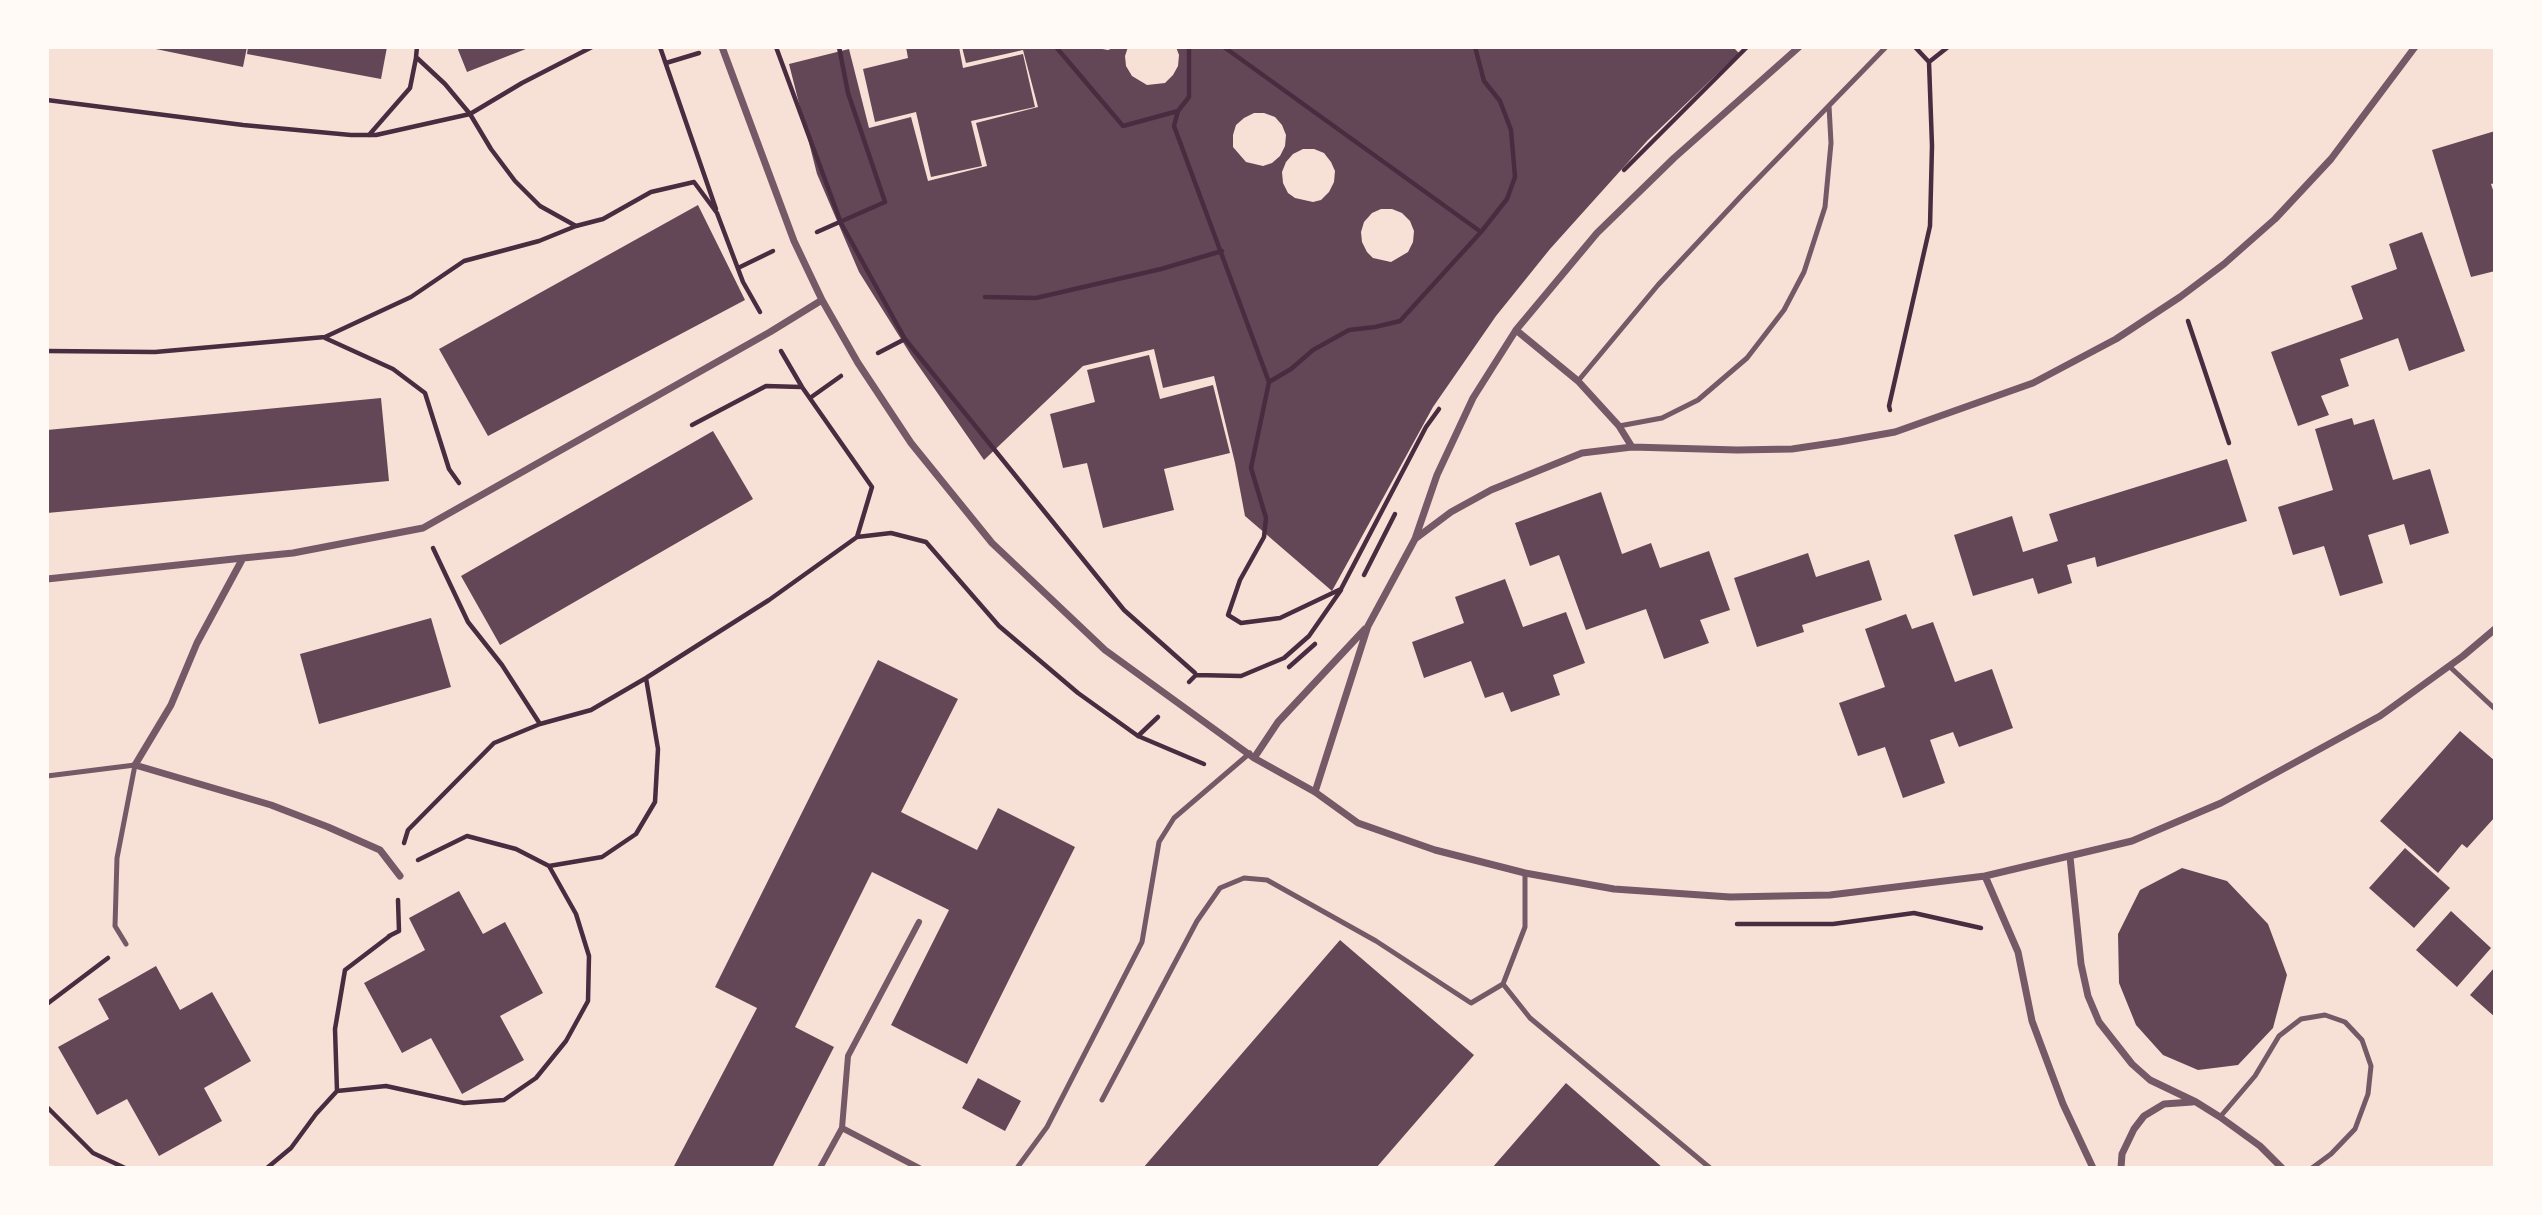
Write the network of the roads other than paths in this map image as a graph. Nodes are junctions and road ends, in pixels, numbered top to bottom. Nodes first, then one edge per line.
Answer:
1 (722, 47) edge
2 (1799, 47) edge
3 (1886, 47) edge
4 (2415, 47) edge
5 (1829, 106) junction
6 (822, 300) junction
7 (1516, 330) junction
8 (1578, 381) junction
9 (1619, 426) junction
10 (1632, 447) junction
11 (1415, 539) junction
12 (243, 558) junction
13 (47, 579) edge
14 (1368, 625) junction
15 (2495, 629) edge
16 (2449, 666) junction
17 (2495, 709) edge
18 (1252, 755) junction
19 (135, 765) junction
20 (47, 776) edge
21 (1315, 792) junction
22 (2070, 857) junction
23 (1525, 873) junction
24 (399, 874) road end
25 (1985, 876) junction
26 (919, 922) dead end
27 (125, 944) road end
28 (1503, 984) junction
29 (1102, 1100) dead end
30 (2196, 1102) junction
31 (2220, 1116) junction
32 (842, 1128) junction
33 (820, 1168) edge
34 (919, 1168) edge
35 (1017, 1168) edge
36 (1710, 1168) edge
37 (2094, 1168) edge
38 (2121, 1168) edge
39 (2282, 1168) edge
40 (2312, 1168) edge

1 - 6 street
2 - 7 street
3 - 5 lane
4 - 10 street
5 - 8 lane
5 - 9 lane
6 - 12 street
6 - 18 street
7 - 8 street
7 - 11 street
8 - 9 street
9 - 10 street
10 - 11 street
11 - 14 street
12 - 13 street
12 - 19 street
14 - 18 street
14 - 21 street
15 - 16 street
16 - 17 lane
16 - 22 street
18 - 21 street
18 - 35 lane
19 - 20 lane
19 - 24 street
19 - 27 lane
21 - 23 street
22 - 25 street
22 - 30 street
23 - 25 street
23 - 28 lane
25 - 37 street
26 - 32 street
28 - 29 lane
28 - 36 lane
30 - 31 street
30 - 38 street
31 - 39 street
31 - 40 lane
32 - 33 street
32 - 34 street

